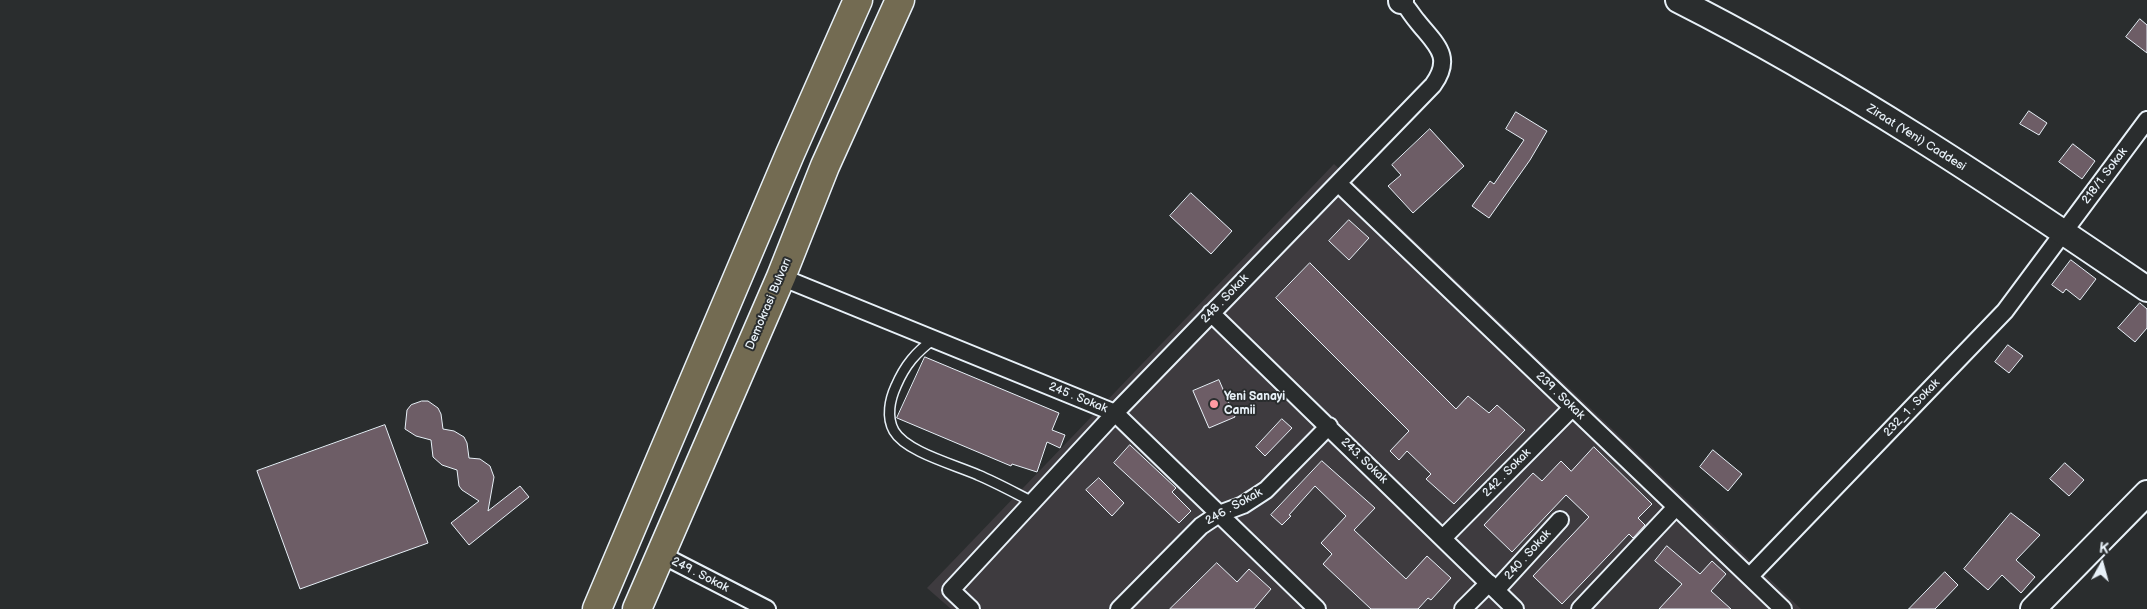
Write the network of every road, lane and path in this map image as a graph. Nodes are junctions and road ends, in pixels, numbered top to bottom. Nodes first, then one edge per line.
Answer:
1 (858, 0) edge
2 (900, 0) edge
3 (1401, 0) edge
4 (1678, 0) edge
5 (2147, 120) edge
6 (1338, 183) junction
7 (2063, 232) junction
8 (781, 277) junction
9 (2147, 289) edge
10 (1211, 313) junction
11 (934, 339) junction
12 (1572, 408) junction
13 (1115, 413) junction
14 (1328, 426) junction
15 (2147, 493) edge
16 (1033, 502) junction
17 (1676, 507) junction
18 (1219, 514) junction
19 (1560, 520) dead end
20 (1443, 538) junction
21 (660, 554) junction
22 (1750, 576) junction
23 (1492, 586) junction
24 (1307, 606) edge
25 (1781, 608) edge
26 (597, 609) edge
27 (637, 609) edge
28 (767, 609) edge
29 (971, 609) edge
30 (1119, 609) edge
31 (1463, 609) edge
32 (1515, 609) edge
33 (1580, 609) edge
34 (2034, 609) edge

1 - 26 highway
2 - 8 highway, Demokrasi Bulvarı
3 - 6 street, 248 . Sokak
4 - 7 street, Ziraat (Yeni) Caddesi
5 - 7 street, 218/1. Sokak
6 - 10 street, 248 . Sokak
6 - 12 street, 239 . Sokak
7 - 9 street, Ziraat (Yeni) Caddesi
7 - 22 street, 232_1 . Sokak
8 - 11 street, 245 . Sokak
8 - 21 highway, Demokrasi Bulvarı
10 - 13 street, 248 . Sokak
10 - 14 street, 243. Sokak
11 - 13 street, 245 . Sokak
11 - 16 lane
12 - 17 street, 239 . Sokak
12 - 20 street, 242 . Sokak
13 - 16 street, 248 . Sokak
13 - 18 street, 245 . Sokak
14 - 18 street, 246 . Sokak
14 - 20 street, 243. Sokak
15 - 34 street
16 - 29 street, 248 . Sokak
17 - 22 street, 239 . Sokak
17 - 33 street
18 - 24 street, 245 . Sokak
18 - 30 street, 246 . Sokak
19 - 23 street, 240 . Sokak
20 - 23 street, 243. Sokak
21 - 27 highway, Demokrasi Bulvarı
21 - 28 street, 249 . Sokak
22 - 25 street, 239 . Sokak
23 - 31 street, 240 . Sokak
23 - 32 street, 243. Sokak

